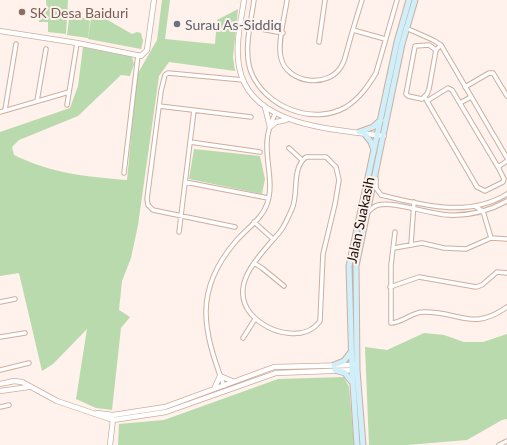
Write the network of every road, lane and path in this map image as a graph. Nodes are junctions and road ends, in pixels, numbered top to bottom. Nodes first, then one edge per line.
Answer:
1 (154, 0) edge
2 (244, 0) edge
3 (254, 0) edge
4 (288, 0) edge
5 (325, 0) edge
6 (362, 0) edge
7 (397, 0) edge
8 (409, 0) edge
9 (415, 0) edge
10 (250, 27) junction
11 (406, 28) junction
12 (353, 30) junction
13 (0, 31) edge
14 (283, 32) junction
15 (385, 39) junction
16 (319, 42) dead end
17 (77, 43) junction
18 (16, 44) dead end
19 (441, 45) junction
20 (46, 49) dead end
21 (436, 50) junction
22 (138, 55) junction
23 (243, 80) junction
24 (465, 87) junction
25 (69, 92) junction
26 (507, 96) edge
27 (471, 97) junction
28 (426, 99) junction
29 (37, 101) junction
30 (460, 103) junction
31 (67, 105) dead end
32 (159, 106) junction
33 (264, 106) junction
34 (6, 110) junction
35 (194, 110) junction
36 (0, 112) edge
37 (275, 114) junction
38 (251, 117) dead end
39 (381, 119) junction
40 (288, 120) junction
41 (270, 126) junction
42 (361, 133) junction
43 (381, 136) junction
44 (190, 142) junction
45 (289, 148) dead end
46 (374, 151) junction
47 (260, 152) dead end
48 (507, 156) edge
49 (302, 160) junction
50 (507, 161) edge
51 (498, 167) junction
52 (124, 173) dead end
53 (375, 174) junction
54 (185, 182) junction
55 (507, 194) edge
56 (268, 198) junction
57 (507, 201) edge
58 (414, 202) junction
59 (404, 207) junction
60 (474, 207) junction
61 (493, 208) junction
62 (413, 209) junction
63 (422, 211) junction
64 (483, 211) junction
65 (367, 213) junction
66 (473, 213) junction
67 (181, 216) junction
68 (412, 218) junction
69 (485, 218) junction
70 (254, 222) junction
71 (235, 227) dead end
72 (179, 232) dead end
73 (395, 232) dead end
74 (491, 238) junction
75 (273, 239) junction
76 (507, 239) edge
77 (410, 244) junction
78 (394, 248) junction
79 (254, 263) junction
80 (507, 274) edge
81 (284, 286) dead end
82 (390, 287) junction
83 (15, 299) dead end
84 (0, 302) edge
85 (507, 307) edge
86 (255, 319) junction
87 (26, 333) dead end
88 (0, 337) edge
89 (243, 338) dead end
90 (351, 352) junction
91 (29, 364) dead end
92 (354, 367) junction
93 (334, 368) junction
94 (0, 370) edge
95 (220, 376) junction
96 (234, 381) junction
97 (0, 384) edge
98 (352, 384) junction
99 (28, 387) junction
100 (224, 387) junction
101 (214, 388) junction
102 (0, 391) edge
103 (9, 405) dead end
104 (0, 407) edge
105 (113, 418) junction
106 (507, 441) edge
107 (110, 445) edge
108 (357, 445) edge
109 (363, 445) edge
110 (499, 445) edge

1 - 22 street
2 - 23 street
3 - 10 street
4 - 14 street
5 - 16 street
6 - 12 street
7 - 15 street
8 - 39 main road, Jalan Suakasih
9 - 11 main road, Jalan Suakasih
10 - 14 street
10 - 15 street
11 - 19 street
11 - 43 main road, Jalan Suakasih
12 - 14 street
12 - 15 street
13 - 17 street
17 - 22 street
17 - 25 street
18 - 34 street
19 - 21 street
19 - 24 street
20 - 29 street
21 - 28 street
21 - 28 street
22 - 52 street
23 - 32 street
23 - 33 street
24 - 26 street
24 - 27 street
25 - 29 street
25 - 31 street
27 - 30 street
27 - 48 street
28 - 30 street
28 - 51 street
29 - 34 street
30 - 51 street
32 - 35 street
32 - 67 street
33 - 37 street
33 - 41 street
34 - 36 street
35 - 38 street
35 - 44 street
37 - 40 street
37 - 41 street
39 - 42 main road
39 - 43 main road, Jalan Suakasih
40 - 41 street
40 - 42 street
41 - 56 street
42 - 43 street
42 - 46 main road
43 - 46 main road, Jalan Suakasih
43 - 53 main road, Jalan Suakasih
44 - 47 street
44 - 54 street
45 - 49 street
46 - 90 main road, Jalan Suakasih
49 - 75 street
49 - 86 street
50 - 51 street
53 - 58 street
53 - 65 main road, Jalan Suakasih
54 - 56 street
54 - 67 street
55 - 60 street
56 - 70 street
57 - 61 street
58 - 60 street
58 - 62 street
59 - 62 street
59 - 65 street
59 - 68 street
60 - 64 street
61 - 64 street
61 - 69 street
62 - 63 street
62 - 68 street
63 - 66 street
63 - 68 street
64 - 66 street
64 - 69 street
65 - 92 main road, Jalan Suakasih
66 - 69 street
67 - 71 street
67 - 72 street
68 - 77 street
69 - 74 street
70 - 75 street
70 - 95 street
73 - 78 street
74 - 76 street
74 - 77 street
75 - 79 street
77 - 78 street
78 - 82 street
79 - 81 street
79 - 86 street
80 - 82 street
82 - 85 street
83 - 84 street
86 - 89 street
87 - 88 street
90 - 92 main road, Jalan Suakasih
90 - 93 main road
91 - 94 street
92 - 93 street
92 - 98 main road, Jalan Suakasih
92 - 109 main road, Jalan Suakasih
93 - 96 street
93 - 98 main road
93 - 100 street
95 - 96 street
95 - 100 street
95 - 101 street
96 - 100 street
97 - 99 street
98 - 108 main road, Jalan Suakasih
99 - 102 street
99 - 105 street
100 - 101 street
100 - 105 street
101 - 105 street
103 - 104 street
105 - 107 street
106 - 110 street

